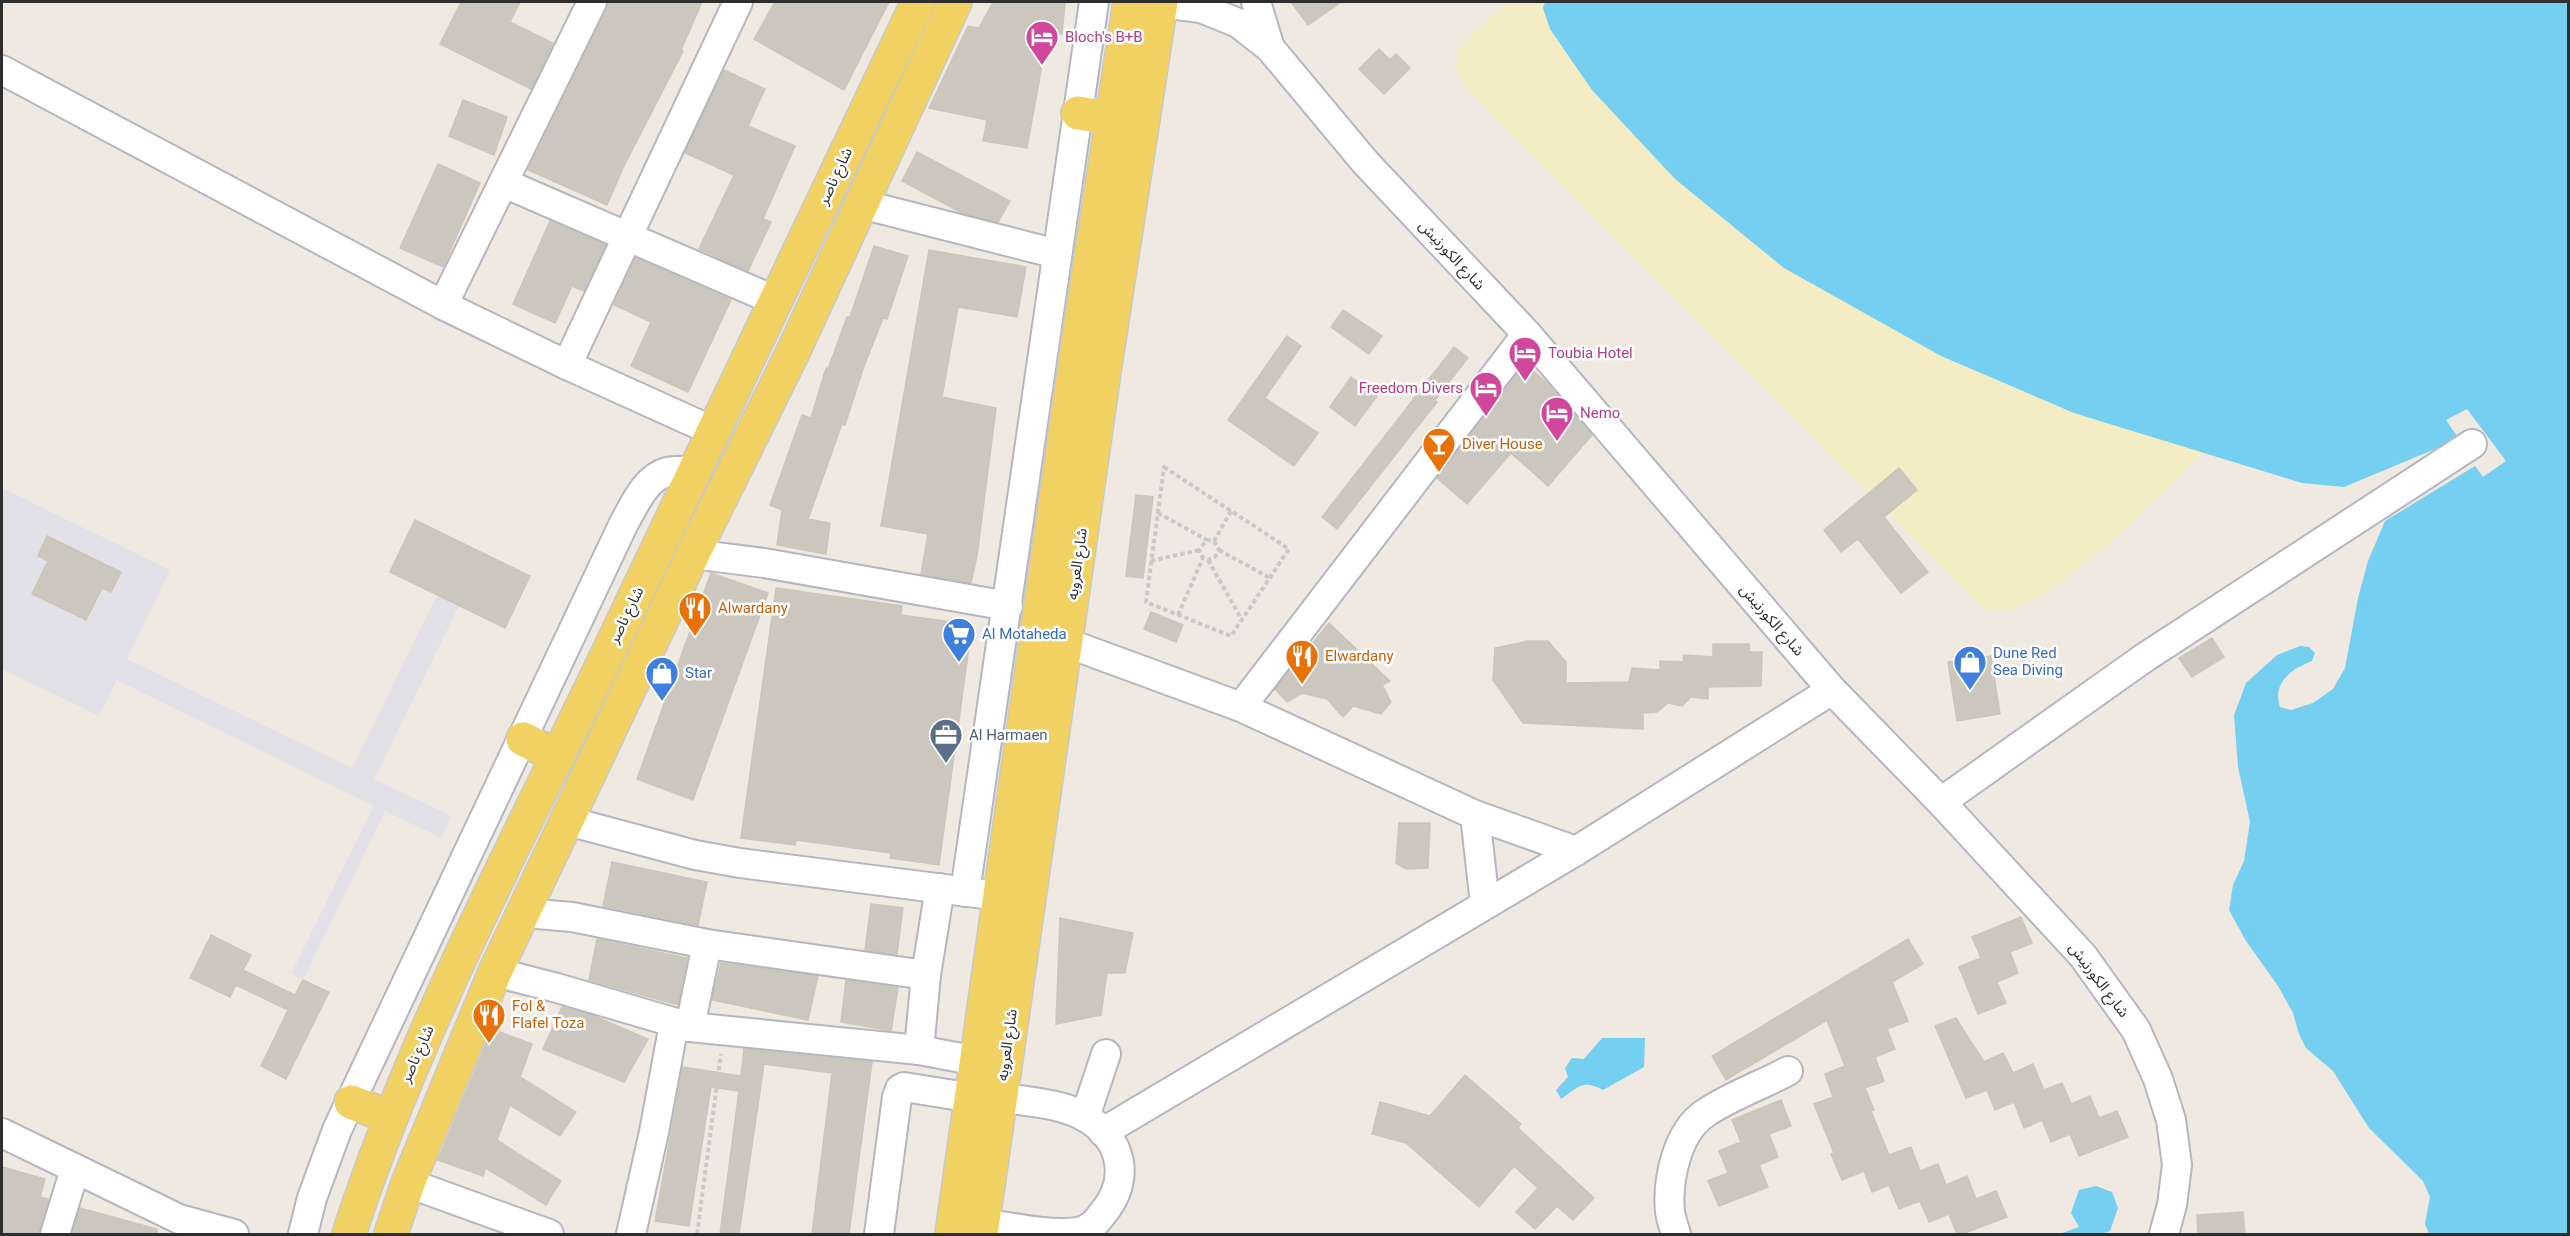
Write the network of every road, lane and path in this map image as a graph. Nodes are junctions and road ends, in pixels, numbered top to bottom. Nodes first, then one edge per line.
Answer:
1 (592, 2) edge
2 (738, 2) edge
3 (918, 2) edge
4 (955, 2) edge
5 (1094, 2) edge
6 (1151, 2) edge
7 (1256, 2) edge
8 (1270, 48) junction
9 (2, 70) edge
10 (1078, 113) junction
11 (1112, 117) junction
12 (504, 183) junction
13 (861, 204) junction
14 (626, 237) junction
15 (805, 240) junction
16 (1057, 254) junction
17 (838, 256) junction
18 (776, 301) junction
19 (444, 305) junction
20 (1527, 334) junction
21 (567, 365) junction
22 (715, 432) junction
23 (1079, 439) junction
24 (2472, 444) dead end
25 (696, 471) junction
26 (1231, 511) junction
27 (1158, 513) junction
28 (1207, 540) junction
29 (1214, 541) junction
30 (1199, 550) junction
31 (1219, 550) junction
32 (693, 554) junction
33 (1206, 559) junction
34 (1151, 561) junction
35 (1270, 578) junction
36 (1008, 606) junction
37 (1178, 615) junction
38 (1242, 620) junction
39 (1067, 643) junction
40 (1832, 690) junction
41 (1240, 707) junction
42 (523, 739) junction
43 (558, 757) junction
44 (1941, 802) junction
45 (1475, 815) junction
46 (568, 821) junction
47 (1576, 851) junction
48 (953, 890) junction
49 (1000, 897) junction
50 (1485, 904) junction
51 (525, 913) junction
52 (706, 944) junction
53 (495, 972) junction
54 (926, 975) junction
55 (682, 1025) junction
56 (724, 1032) junction
57 (919, 1050) junction
58 (1106, 1054) dead end
59 (977, 1061) junction
60 (1788, 1071) dead end
61 (986, 1098) junction
62 (351, 1102) junction
63 (390, 1117) junction
64 (1094, 1124) junction
65 (2, 1133) edge
66 (75, 1169) junction
67 (408, 1183) junction
68 (178, 1227) edge
69 (982, 1229) edge
70 (1100, 1231) edge
71 (55, 1234) edge
72 (234, 1234) edge
73 (303, 1234) edge
74 (349, 1234) edge
75 (391, 1234) edge
76 (549, 1234) edge
77 (631, 1234) edge
78 (698, 1234) edge
79 (879, 1234) edge
80 (952, 1234) edge
81 (1676, 1234) edge
82 (2164, 1234) edge

1 - 12 street
2 - 14 street
3 - 15 main road, شارع ناصر
4 - 13 main road
5 - 10 street
6 - 8 street, شارع الكورنيش
6 - 11 main road, شارع العروبه
6 - 23 main road, شارع العروبه
7 - 8 street, شارع الكورنيش
8 - 20 street, شارع الكورنيش
9 - 19 street
10 - 11 main road
10 - 16 street
11 - 23 main road, شارع العروبه
12 - 14 street
12 - 19 street
13 - 16 street
13 - 17 main road
14 - 18 street
14 - 21 street
15 - 17 main road
15 - 18 main road, شارع ناصر
16 - 36 street
17 - 32 main road
18 - 22 main road, شارع ناصر
19 - 21 street
20 - 40 street, شارع الكورنيش
20 - 41 street
21 - 22 street
22 - 25 main road, شارع ناصر
23 - 39 main road, شارع العروبه
23 - 49 main road, شارع العروبه
24 - 44 street
25 - 42 street
25 - 43 main road, شارع ناصر
26 - 27 path
26 - 29 path
26 - 35 path
27 - 28 path
27 - 34 path
28 - 29 path
28 - 30 path
29 - 31 path
30 - 33 path
30 - 34 path
31 - 33 path
31 - 35 path
32 - 36 street
32 - 46 main road
33 - 37 path
33 - 38 path
34 - 37 path
35 - 38 path
36 - 48 street
37 - 38 path
39 - 41 street
39 - 61 main road, شارع العروبه
40 - 44 street, شارع الكورنيش
40 - 47 street
41 - 45 street
42 - 43 main road
42 - 62 street
43 - 63 main road, شارع ناصر
44 - 82 street, شارع الكورنيش
45 - 47 street
45 - 50 street
46 - 48 street
46 - 51 main road
47 - 50 street
48 - 49 street
48 - 54 street
49 - 59 main road, شارع العروبه
50 - 64 street
51 - 52 street
51 - 53 main road
52 - 54 street
52 - 55 street
53 - 55 street
53 - 67 main road
54 - 57 street
55 - 56 street
55 - 77 street
56 - 57 street
56 - 78 path
57 - 59 street
58 - 64 street
59 - 61 main road, شارع العروبه
60 - 81 street
61 - 64 street
61 - 69 main road, شارع العروبه
61 - 79 street
61 - 80 main road, شارع العروبه
62 - 63 main road
62 - 73 street
63 - 74 main road, شارع ناصر
64 - 70 street
65 - 66 street
66 - 68 street
66 - 71 street
67 - 75 main road
67 - 76 street
68 - 72 street
69 - 70 street

